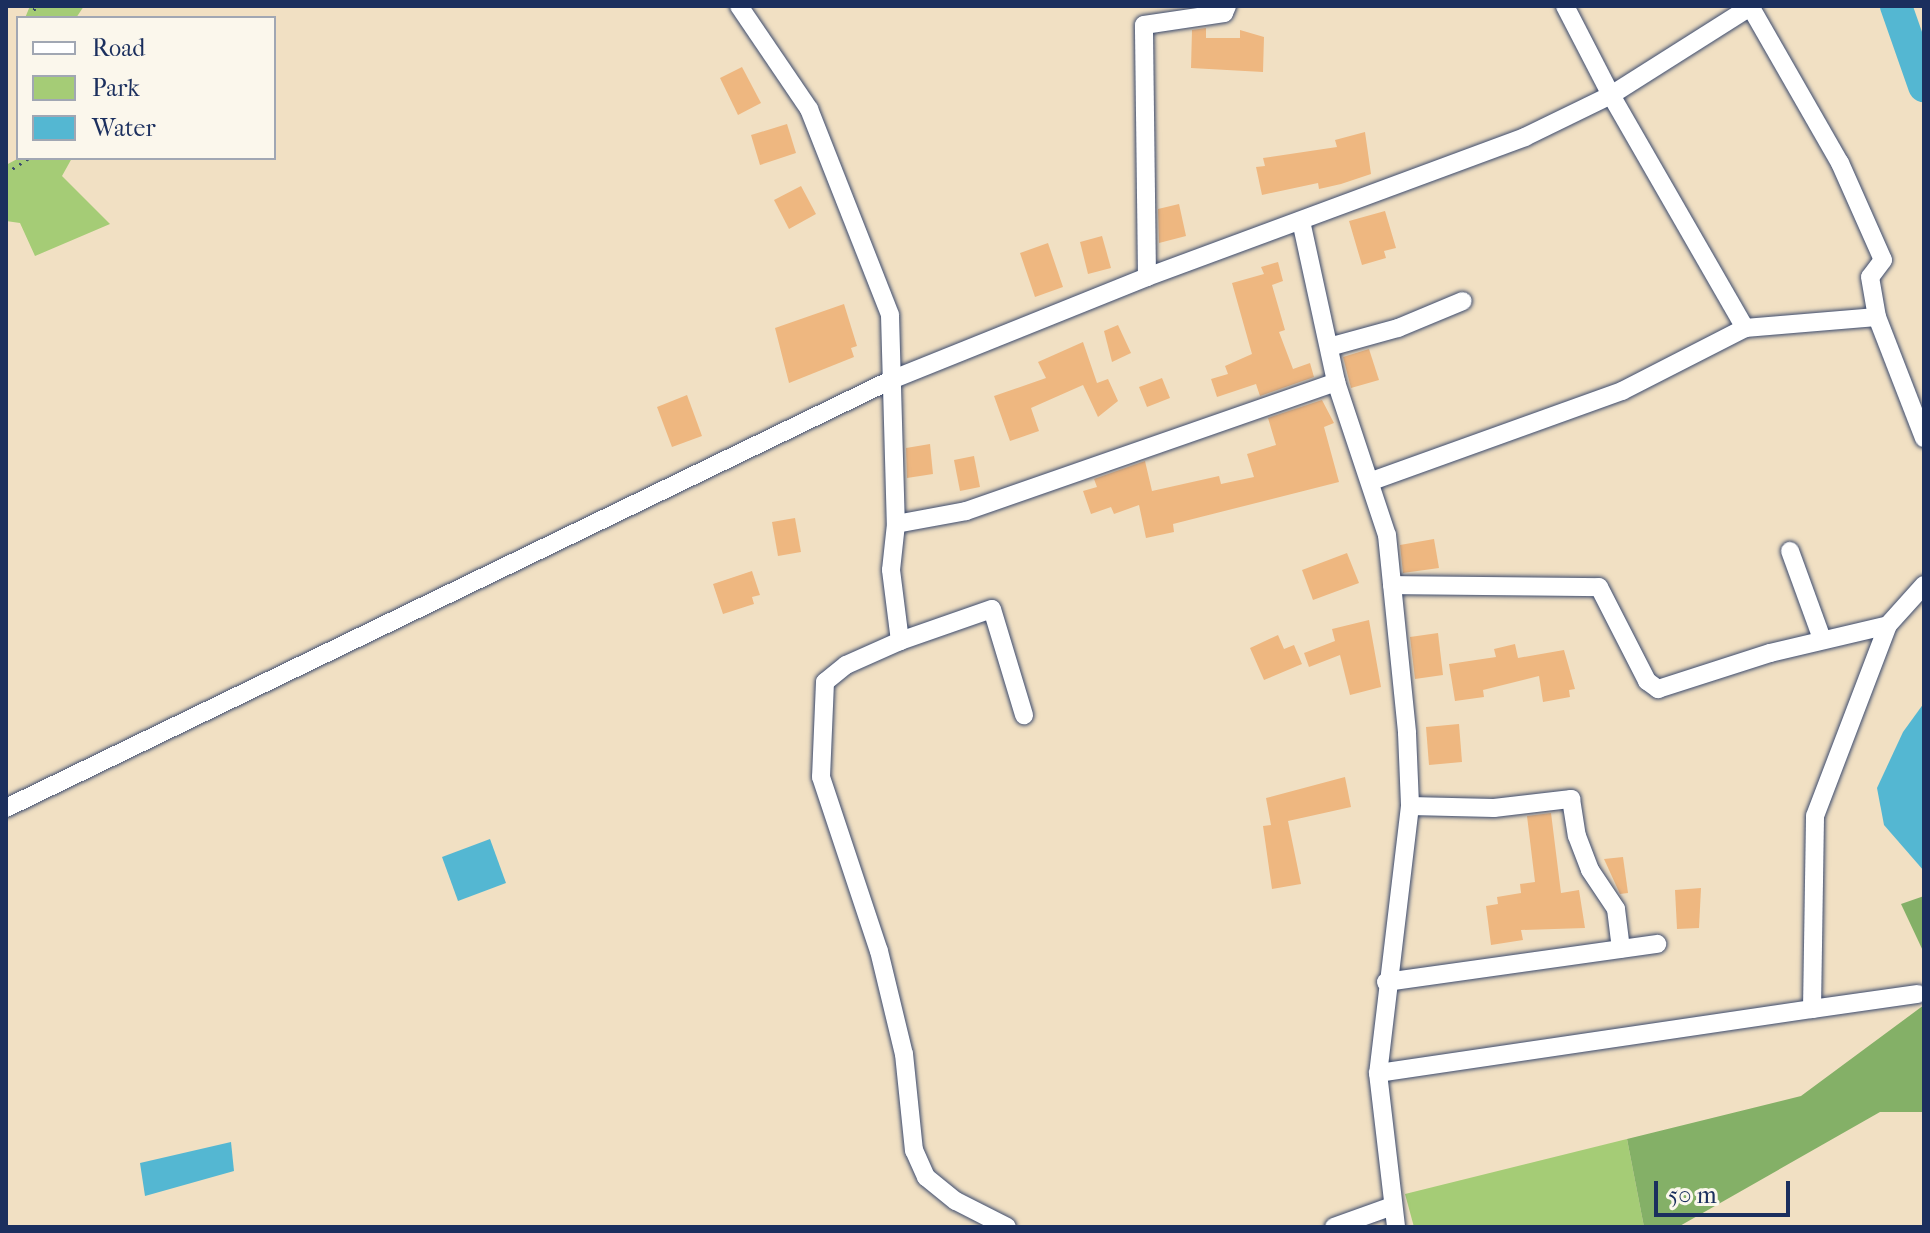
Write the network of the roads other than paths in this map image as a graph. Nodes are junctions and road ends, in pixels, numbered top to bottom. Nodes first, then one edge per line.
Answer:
1 (739, 6) edge
2 (1227, 6) edge
3 (1565, 6) edge
4 (1751, 6) edge
5 (1611, 95) junction
6 (1301, 221) junction
7 (1147, 277) junction
8 (1463, 301) dead end
9 (1877, 317) junction
10 (1745, 328) junction
11 (1329, 347) junction
12 (891, 380) junction
13 (1336, 382) junction
14 (1924, 438) edge
15 (1372, 481) junction
16 (896, 524) junction
17 (1790, 551) dead end
18 (1392, 585) junction
19 (1924, 585) edge
20 (1888, 625) junction
21 (1822, 639) junction
22 (900, 641) junction
23 (1024, 715) dead end
24 (1410, 806) junction
25 (6, 808) edge
26 (1657, 944) dead end
27 (1621, 949) junction
28 (1386, 982) junction
29 (1918, 994) dead end
30 (1812, 1009) junction
31 (1378, 1073) junction
32 (1390, 1207) junction
33 (1007, 1227) edge
34 (1334, 1227) edge
35 (1396, 1227) edge

1 - 12 street
2 - 7 street
3 - 5 street
4 - 5 street
4 - 9 street
5 - 6 street
5 - 10 street
6 - 7 street
6 - 11 street
7 - 12 street
8 - 11 street
9 - 10 street
9 - 14 street
10 - 15 street
11 - 13 street
12 - 16 street
12 - 25 street
13 - 15 street
13 - 16 street
15 - 18 street
16 - 22 street
17 - 21 street
18 - 21 street
18 - 24 street
19 - 20 street
20 - 21 street
20 - 30 street
22 - 23 street
22 - 33 street
24 - 27 street
24 - 28 street
26 - 27 street
27 - 28 street
28 - 31 street
29 - 30 street
30 - 31 street
31 - 32 street
32 - 34 street
32 - 35 street

